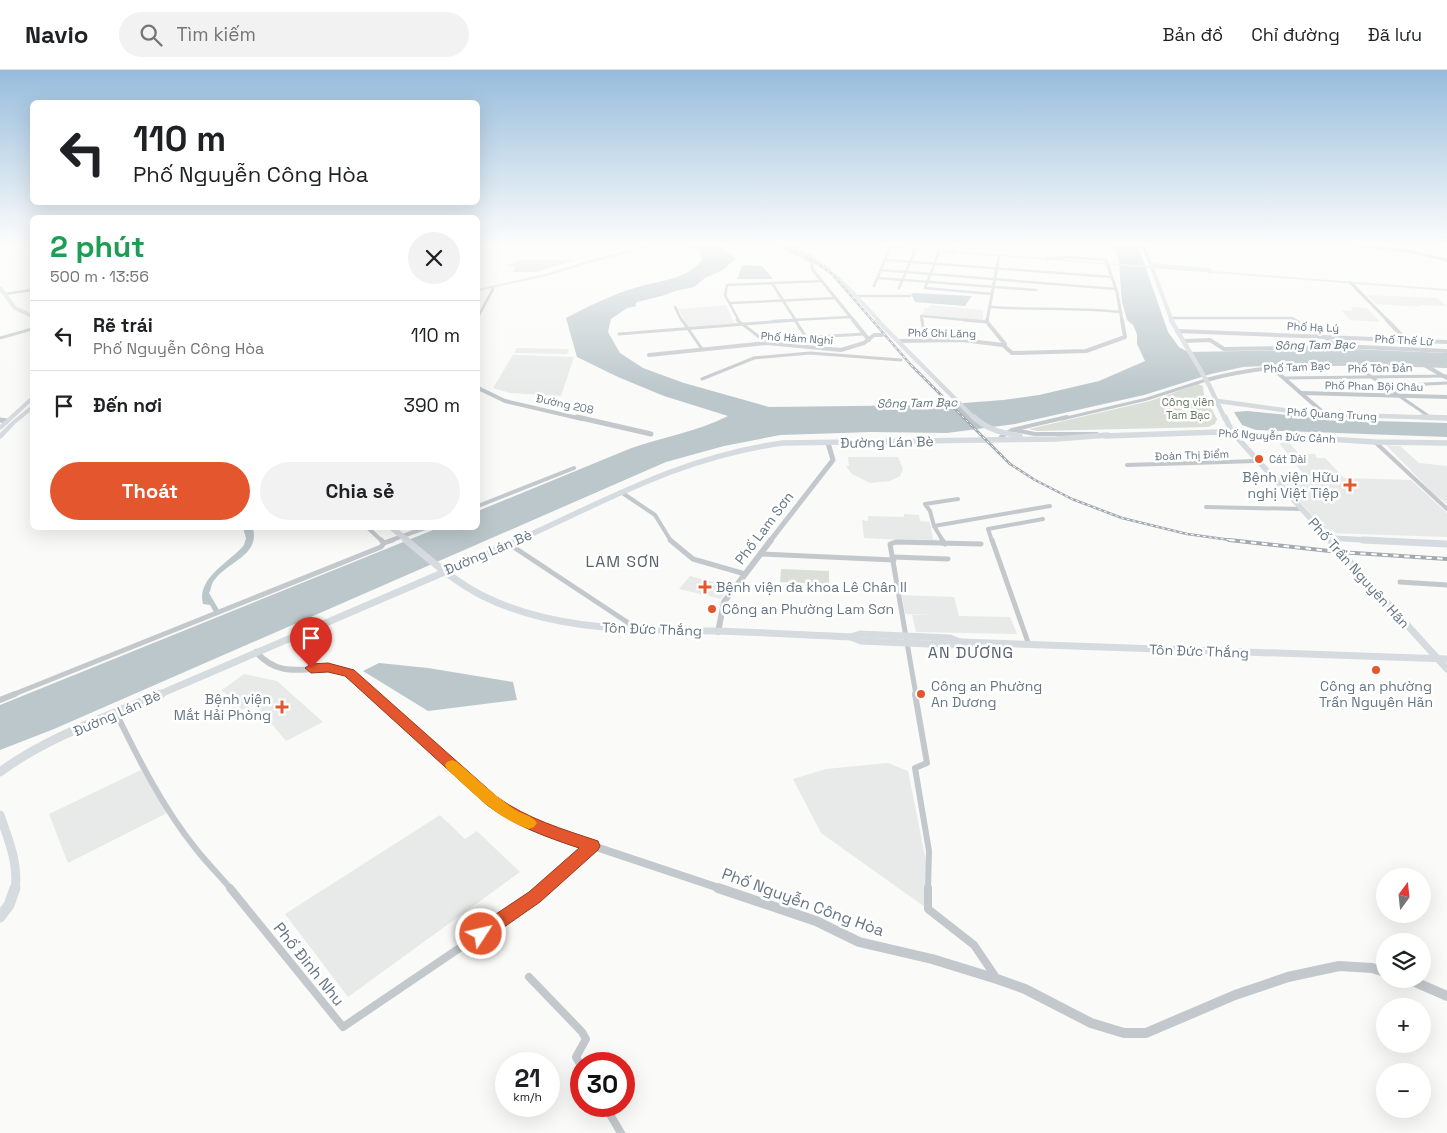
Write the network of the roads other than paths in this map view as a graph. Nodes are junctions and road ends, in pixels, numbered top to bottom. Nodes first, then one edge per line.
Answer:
1 (14, 293) edge
2 (491, 293) edge
3 (725, 293) edge
4 (778, 293) edge
5 (831, 293) edge
6 (853, 293) edge
7 (974, 293) edge
8 (1117, 293) edge
9 (1161, 293) edge
10 (1360, 293) edge
11 (5, 294) joint
12 (992, 294) joint
13 (856, 296) junction
14 (910, 296) dead end
15 (835, 298) junction
16 (783, 300) junction
17 (730, 303) junction
18 (675, 307) dead end
19 (989, 307) junction
20 (30, 312) edge
21 (1121, 312) junction
22 (25, 313) junction
23 (480, 313) edge
24 (30, 315) edge
25 (850, 317) junction
26 (1170, 318) junction
27 (794, 320) junction
28 (987, 322) junction
29 (740, 323) junction
30 (686, 328) junction
31 (30, 330) edge
32 (1177, 331) junction
33 (618, 334) dead end
34 (864, 334) junction
35 (885, 334) junction
36 (1322, 336) junction
37 (806, 337) junction
38 (0, 338) edge
39 (763, 340) junction
40 (869, 340) junction
41 (925, 340) junction
42 (1406, 340) junction
43 (898, 341) junction
44 (1447, 342) edge
45 (1185, 343) junction
46 (767, 344) junction
47 (1003, 345) junction
48 (1340, 347) junction
49 (813, 348) junction
50 (702, 349) junction
51 (1447, 351) edge
52 (649, 355) dead end
53 (901, 360) dead end
54 (1354, 365) junction
55 (1426, 366) junction
56 (1447, 366) edge
57 (1271, 367) junction
58 (1445, 376) edge
59 (1370, 377) junction
60 (1205, 378) junction
61 (1284, 378) junction
62 (702, 379) dead end
63 (1447, 383) edge
64 (1384, 386) junction
65 (480, 389) edge
66 (1301, 393) junction
67 (1397, 396) junction
68 (1447, 396) edge
69 (30, 401) edge
70 (1218, 401) junction
71 (30, 409) edge
72 (1326, 415) junction
73 (1431, 418) junction
74 (1447, 418) edge
75 (4, 420) edge
76 (0, 428) edge
77 (1012, 430) junction
78 (1232, 432) junction
79 (651, 434) dead end
80 (1108, 436) junction
81 (0, 437) edge
82 (1003, 440) junction
83 (1375, 442) junction
84 (828, 443) junction
85 (1447, 443) edge
86 (1257, 461) junction
87 (1127, 465) dead end
88 (574, 468) dead end
89 (622, 492) junction
90 (958, 499) dead end
91 (480, 505) edge
92 (1050, 506) dead end
93 (1206, 507) dead end
94 (1447, 508) edge
95 (1301, 509) junction
96 (1043, 519) dead end
97 (934, 526) junction
98 (370, 530) edge
99 (395, 530) edge
100 (412, 530) edge
101 (1328, 538) junction
102 (384, 543) junction
103 (509, 544) junction
104 (945, 544) junction
105 (981, 544) dead end
106 (1447, 544) edge
107 (761, 554) junction
108 (893, 558) junction
109 (948, 559) dead end
110 (745, 574) junction
111 (1400, 582) dead end
112 (1447, 584) edge
113 (636, 629) junction
114 (718, 632) junction
115 (905, 639) junction
116 (1029, 645) junction
117 (256, 652) junction
118 (1438, 659) junction
119 (1447, 659) edge
120 (1447, 669) edge
121 (0, 700) edge
122 (116, 713) junction
123 (0, 772) edge
124 (0, 815) edge
125 (592, 846) junction
126 (0, 917) edge
127 (1376, 969) edge
128 (529, 977) dead end
129 (997, 979) junction
130 (1429, 988) edge
131 (1447, 996) edge
132 (579, 1052) edge
133 (612, 1117) edge
134 (621, 1133) edge

1 - 11 street
2 - 23 street
3 - 17 street
4 - 16 street
5 - 15 street
6 - 13 main road, Phố Nguyễn Đức Cảnh
7 - 12 street
8 - 21 street
9 - 26 main road
10 - 42 street
11 - 22 main road
12 - 19 street
13 - 14 street
13 - 35 main road, Phố Nguyễn Đức Cảnh
15 - 16 street
15 - 25 street
16 - 17 street
16 - 27 street
17 - 29 street
18 - 30 street
19 - 21 street
19 - 28 street
20 - 22 street
21 - 47 street
22 - 24 main road
25 - 27 street
25 - 34 street
26 - 32 main road
26 - 36 street
27 - 29 street
27 - 37 street
28 - 41 street
28 - 47 street
29 - 30 street
29 - 39 street
30 - 33 street
30 - 50 street
31 - 38 street
32 - 36 street, Phố Hạ Lý
32 - 45 main road
34 - 35 street
34 - 37 street
34 - 40 street
35 - 40 street, Phố Hàm Nghi
35 - 43 main road, Phố Nguyễn Đức Cảnh
36 - 42 street, Phố Hạ Lý
36 - 48 street
37 - 39 street
37 - 49 street
39 - 46 street
40 - 49 street, Phố Hàm Nghi
41 - 43 street, Phố Chi Lăng
41 - 47 street, Phố Chi Lăng
42 - 44 street, Phố Hạ Lý
43 - 80 main road, Phố Nguyễn Đức Cảnh
45 - 48 street, Phố Thế Lữ
45 - 60 main road
46 - 49 street, Phố Hàm Nghi
46 - 50 street, Phố Hàm Nghi
48 - 51 street, Phố Thế Lữ
50 - 52 street, Phố Hàm Nghi
53 - 62 street
54 - 55 street, Phố Tam Bạc
54 - 57 street, Phố Tam Bạc
54 - 59 street
55 - 56 street, Phố Tam Bạc
55 - 58 street
57 - 60 street, Phố Tam Bạc
57 - 61 street
58 - 59 street, Phố Tôn Đản
59 - 61 street, Phố Tôn Đản
59 - 64 street
60 - 70 main road
60 - 77 street
61 - 66 street
63 - 64 street
64 - 67 street
65 - 79 street, Đường 208
66 - 67 street, Phố Phan Bội Châu
66 - 72 street
67 - 68 street, Phố Phan Bội Châu
67 - 73 street
69 - 75 highway
70 - 72 main road, Phố Quang Trung
70 - 78 main road
71 - 81 highway
72 - 73 main road, Phố Quang Trung
73 - 74 main road, Phố Quang Trung
75 - 76 highway
77 - 80 street
77 - 82 street
78 - 80 main road, Phố Nguyễn Đức Cảnh
78 - 83 main road, Phố Nguyễn Đức Cảnh
78 - 86 main road, Phố Trần Nguyên Hãn
80 - 82 main road, Phố Nguyễn Đức Cảnh
82 - 84 main road, Đường Lán Bè
83 - 85 main road, Phố Nguyễn Đức Cảnh
83 - 94 street
84 - 89 main road, Đường Lán Bè
84 - 107 street, Phố Lam Sơn
86 - 87 street, Đoàn Thị Điểm
86 - 95 main road, Phố Trần Nguyên Hãn
88 - 91 street
89 - 103 main road, Đường Lán Bè
89 - 110 street
90 - 97 street
92 - 97 street
93 - 95 street
95 - 101 main road, Phố Trần Nguyên Hãn
96 - 116 street
97 - 104 street
98 - 102 street
99 - 113 main road, Tôn Đức Thắng
100 - 102 street
101 - 106 main road
101 - 118 main road, Phố Trần Nguyên Hãn
102 - 121 street
103 - 113 street
103 - 117 main road, Đường Lán Bè
104 - 105 street
104 - 108 street
107 - 108 street
107 - 110 street, Phố Lam Sơn
108 - 109 street
108 - 115 street
110 - 114 street, Phố Lam Sơn
111 - 112 street
113 - 114 main road, Tôn Đức Thắng
114 - 115 main road, Tôn Đức Thắng
115 - 116 main road, Tôn Đức Thắng
115 - 129 street
116 - 118 main road, Tôn Đức Thắng
117 - 122 main road, Đường Lán Bè
117 - 125 street, Phố Nguyễn Công Hòa
118 - 119 main road, Tôn Đức Thắng
118 - 120 main road, Phố Trần Nguyên Hãn
122 - 123 main road, Đường Lán Bè
122 - 125 street, Phố Đinh Nhu
124 - 126 main road
125 - 129 street, Phố Nguyễn Công Hòa
127 - 129 street, Phố Nguyễn Công Hòa
128 - 132 street
130 - 131 street
133 - 134 street

